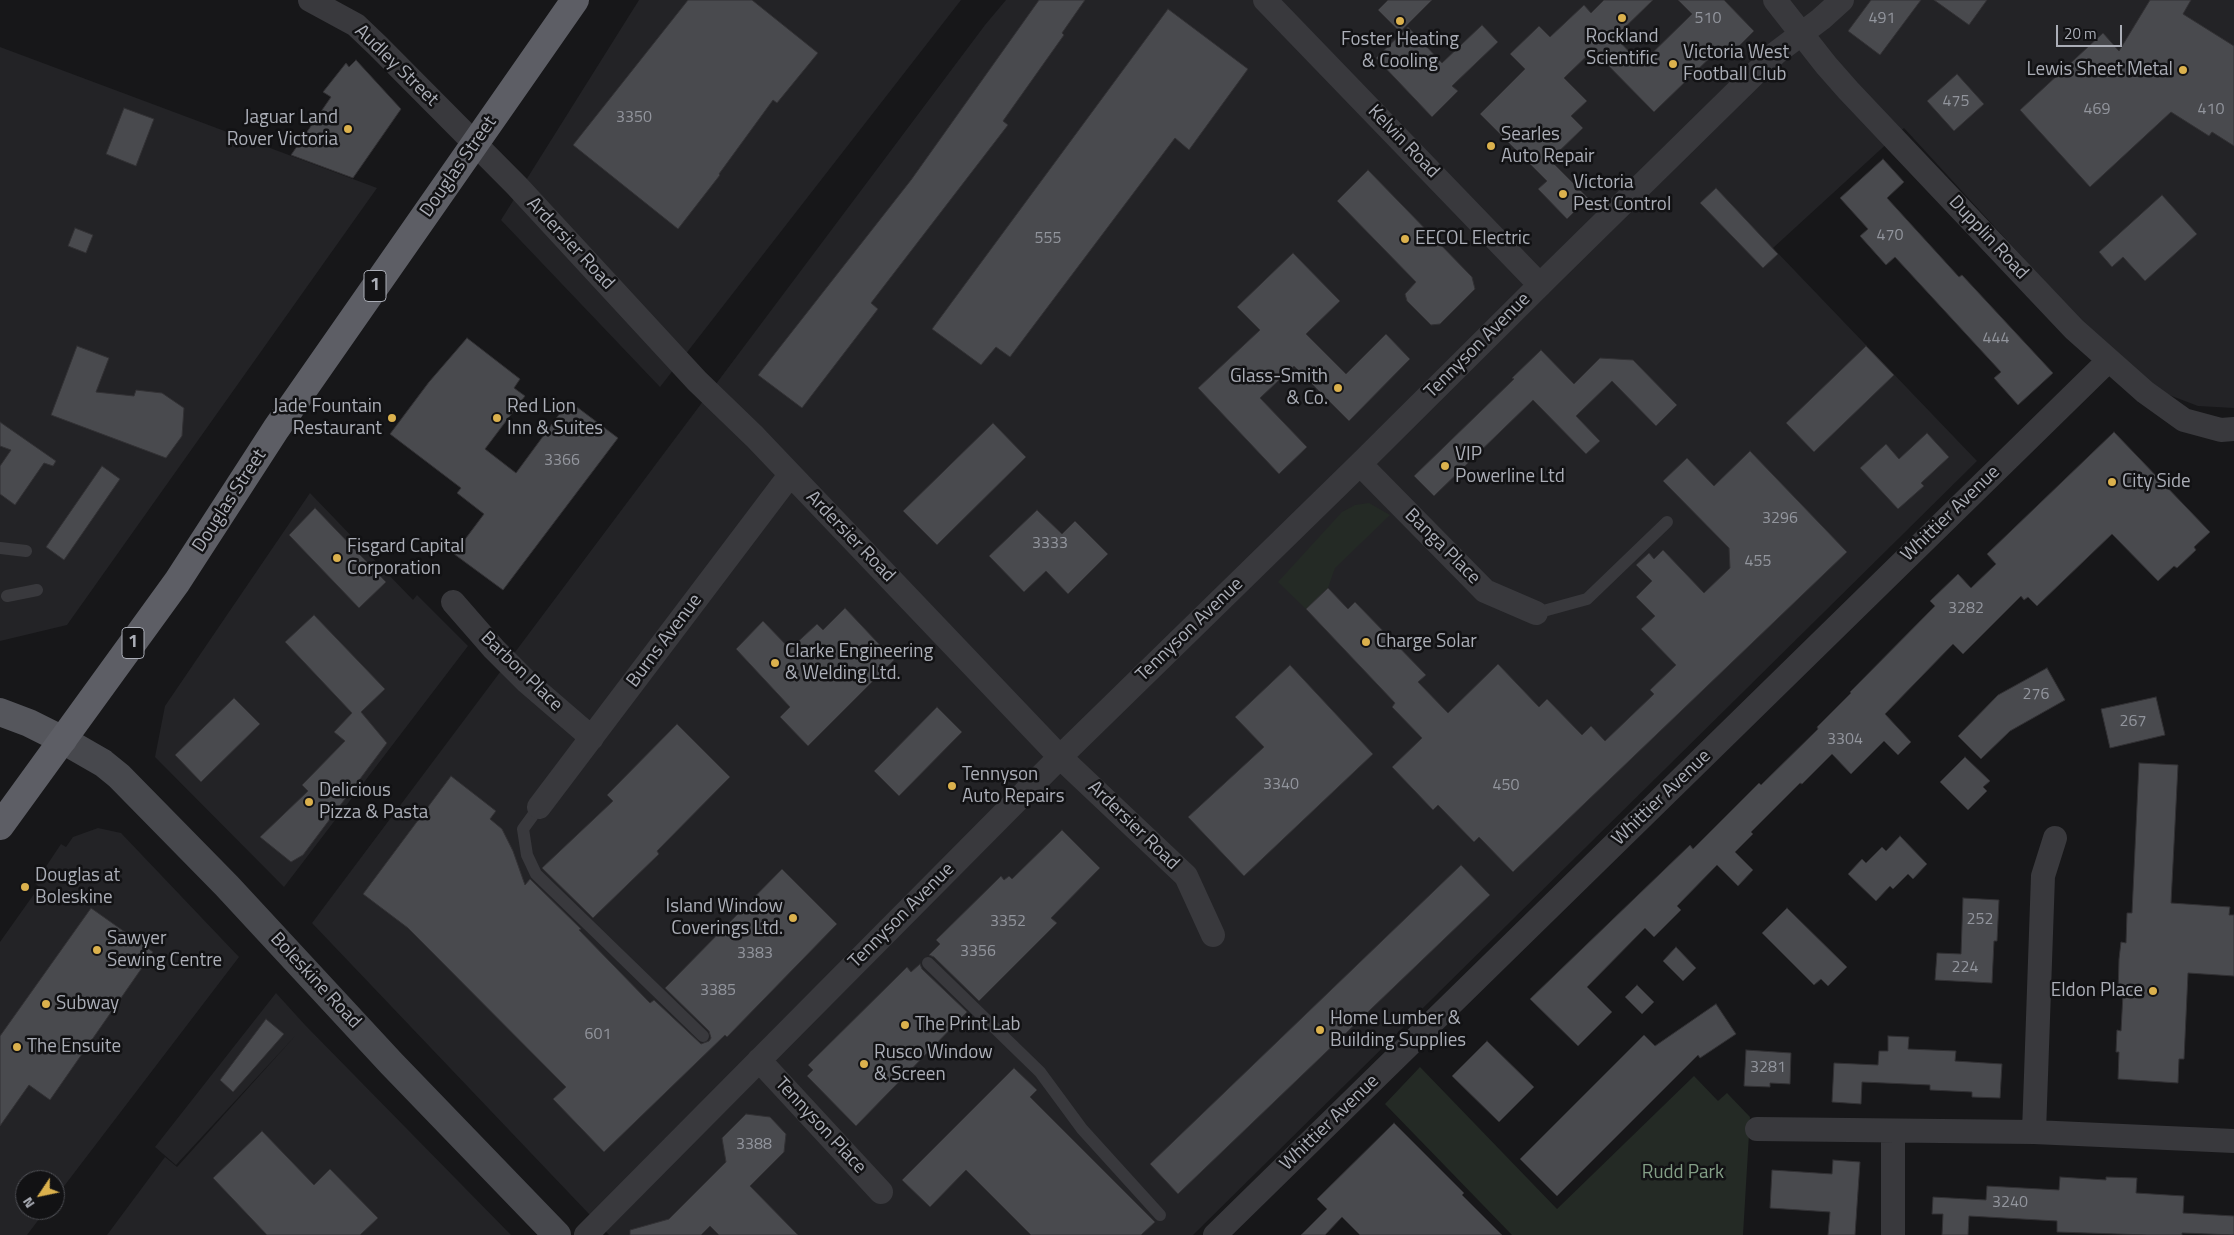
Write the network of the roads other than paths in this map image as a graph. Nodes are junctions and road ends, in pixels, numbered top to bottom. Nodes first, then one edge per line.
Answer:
1 (310, 0) edge
2 (575, 0) edge
3 (1265, 0) edge
4 (1775, 0) edge
5 (1842, 0) edge
6 (1801, 34) junction
7 (475, 144) junction
8 (1540, 285) junction
9 (2108, 361) junction
10 (2234, 429) edge
11 (1360, 464) junction
12 (790, 475) junction
13 (1667, 522) dead end
14 (0, 548) edge
15 (26, 551) dead end
16 (37, 590) dead end
17 (7, 596) dead end
18 (453, 602) dead end
19 (1536, 613) joint
20 (0, 712) edge
21 (592, 738) junction
22 (63, 740) junction
23 (1060, 757) junction
24 (539, 807) joint
25 (0, 826) edge
26 (2054, 838) dead end
27 (1213, 936) dead end
28 (928, 963) dead end
29 (703, 1036) dead end
30 (759, 1060) junction
31 (1757, 1129) dead end
32 (1893, 1132) junction
33 (2034, 1132) junction
34 (2234, 1141) edge
35 (881, 1192) dead end
36 (1160, 1215) dead end
37 (557, 1235) edge
38 (586, 1235) edge
39 (1216, 1235) edge
40 (1892, 1235) edge

1 - 7 street, Audley Street
2 - 7 highway, Douglas Street / 1
3 - 8 street, Kelvin Road
4 - 6 street, Dupplin Road
5 - 6 street, Tennyson Avenue
6 - 8 street, Tennyson Avenue
6 - 9 street, Dupplin Road
7 - 12 street, Ardersier Road
7 - 22 highway, Douglas Street / 1
8 - 11 street, Tennyson Avenue
9 - 10 street, Dupplin Road
9 - 39 street, Whittier Avenue
11 - 19 street, Banga Place
11 - 23 street, Tennyson Avenue
12 - 21 street, Burns Avenue
12 - 23 street, Ardersier Road
13 - 19 lane
14 - 15 lane
16 - 17 lane
18 - 21 street, Barbon Place
20 - 22 main road
21 - 24 street, Burns Avenue
22 - 25 highway, Douglas Street / 1
22 - 37 main road, Boleskine Road
23 - 27 street, Ardersier Road
23 - 30 street, Tennyson Avenue
24 - 29 lane
26 - 33 street
28 - 36 lane
30 - 35 street, Tennyson Place
30 - 38 street, Tennyson Avenue
31 - 32 street
32 - 33 street
32 - 40 street
33 - 34 street

